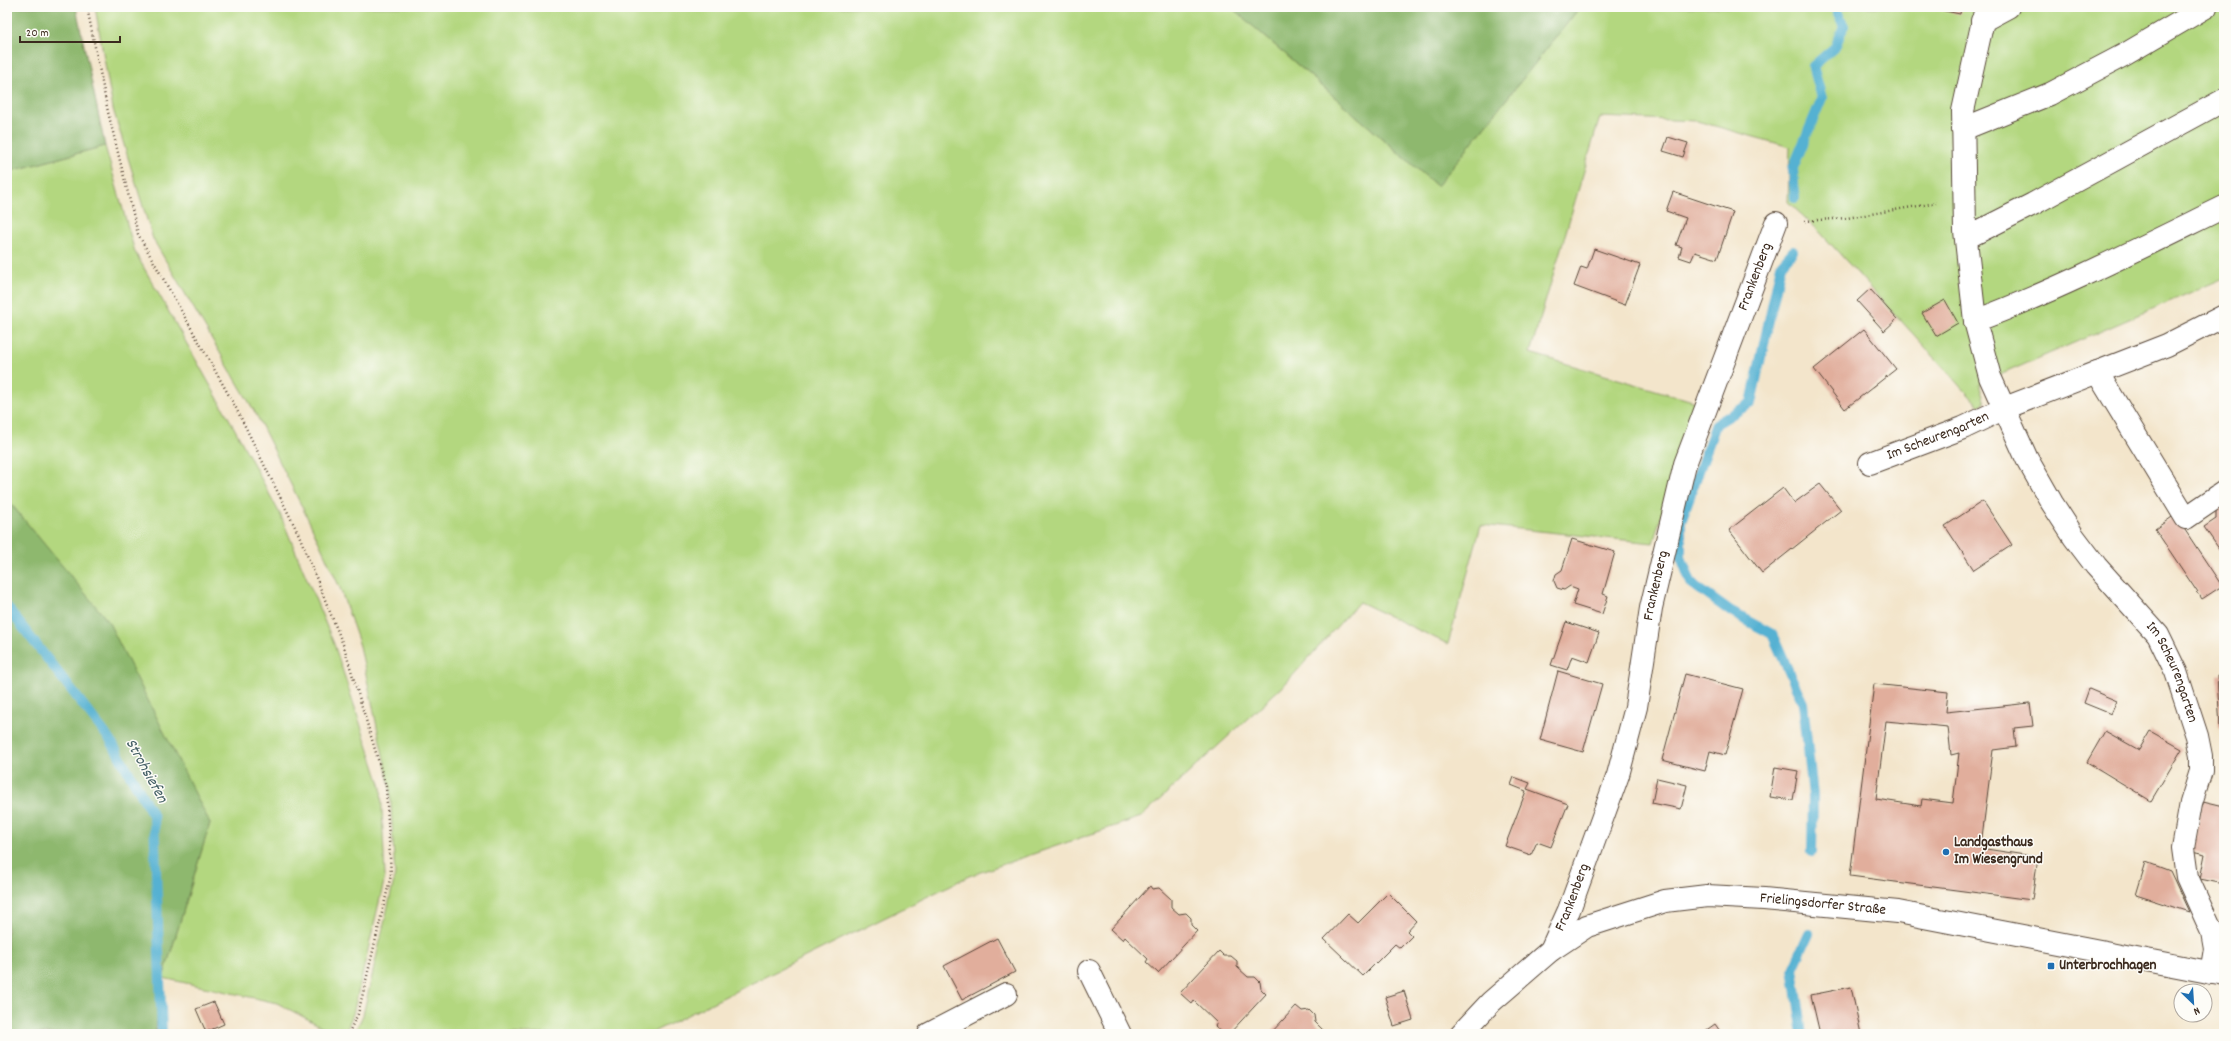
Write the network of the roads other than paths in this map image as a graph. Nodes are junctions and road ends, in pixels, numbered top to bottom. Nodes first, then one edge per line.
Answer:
1 (2008, 7) edge
2 (2206, 7) edge
3 (1984, 14) edge
4 (2224, 100) edge
5 (1963, 129) junction
6 (2224, 207) edge
7 (1774, 229) road end
8 (1966, 238) junction
9 (2224, 316) edge
10 (1975, 321) junction
11 (2097, 372) junction
12 (2005, 408) junction
13 (1870, 463) dead end
14 (2224, 492) edge
15 (1551, 950) junction
16 (1089, 971) dead end
17 (2218, 974) edge
18 (1006, 994) dead end
19 (929, 1034) edge
20 (1120, 1034) edge
21 (1461, 1034) edge

1 - 3 street
2 - 5 street
3 - 5 street
4 - 8 street
5 - 8 street
6 - 10 street
7 - 15 street, Frankenberg
8 - 10 street
9 - 11 street, Im Scheurengarten
10 - 12 street
11 - 12 street, Im Scheurengarten
11 - 14 street
12 - 13 street, Im Scheurengarten
12 - 17 street, Im Scheurengarten
15 - 17 street, Frielingsdorfer Straße
15 - 21 street, Frielingsdorfer Straße
16 - 20 street
18 - 19 street

